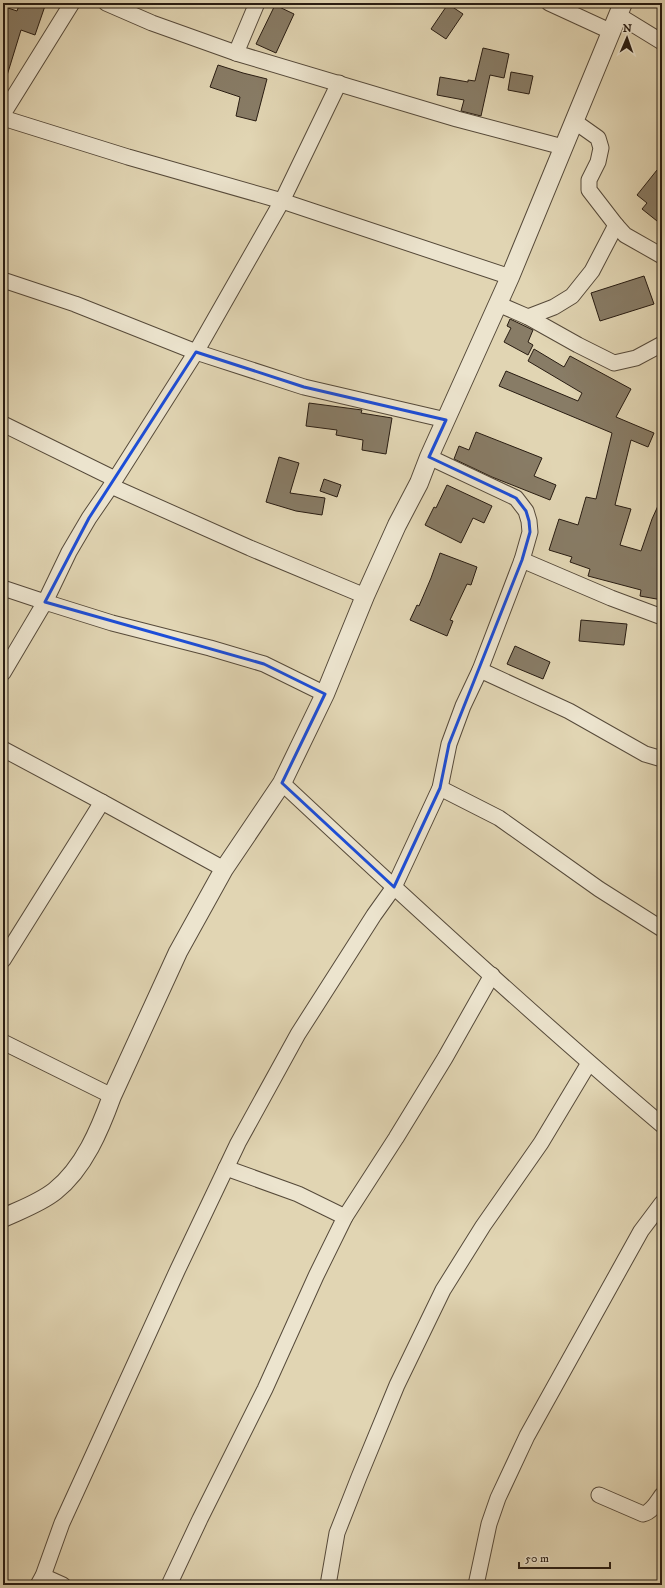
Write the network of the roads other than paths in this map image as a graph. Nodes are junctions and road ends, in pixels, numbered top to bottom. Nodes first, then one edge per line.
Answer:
1 (72, 3) edge
2 (106, 3) edge
3 (257, 3) edge
4 (549, 3) edge
5 (621, 9) edge
6 (612, 32) junction
7 (662, 42) edge
8 (236, 53) junction
9 (339, 83) junction
10 (3, 114) edge
11 (3, 118) edge
12 (574, 121) junction
13 (563, 147) junction
14 (282, 201) junction
15 (616, 225) junction
16 (662, 256) edge
17 (510, 277) junction
18 (3, 280) edge
19 (498, 304) junction
20 (528, 317) junction
21 (662, 344) edge
22 (196, 352) junction
23 (446, 420) junction
24 (3, 424) edge
25 (429, 457) junction
26 (113, 482) junction
27 (522, 560) junction
28 (3, 588) edge
29 (365, 596) junction
30 (45, 602) junction
31 (662, 617) edge
32 (480, 670) junction
33 (3, 673) edge
34 (325, 694) junction
35 (3, 749) edge
36 (662, 759) edge
37 (282, 783) junction
38 (440, 788) junction
39 (102, 802) junction
40 (224, 869) junction
41 (394, 887) junction
42 (662, 929) edge
43 (3, 960) edge
44 (492, 975) junction
45 (3, 1042) edge
46 (589, 1063) junction
47 (112, 1096) junction
48 (662, 1125) edge
49 (226, 1168) junction
50 (662, 1203) edge
51 (345, 1217) junction
52 (3, 1218) edge
53 (599, 1495) dead end
54 (662, 1495) edge
55 (41, 1581) edge
56 (63, 1585) edge
57 (169, 1585) edge
58 (328, 1585) edge
59 (476, 1585) edge

1 - 10 street
2 - 8 street
3 - 8 street
4 - 6 street
5 - 6 street
5 - 7 street
6 - 12 street
8 - 9 street
9 - 13 street
9 - 14 street
11 - 14 street
12 - 13 street
12 - 15 street
13 - 17 street
14 - 17 street
14 - 22 street
15 - 16 street
15 - 20 street
17 - 19 street
18 - 22 street
19 - 20 street
19 - 23 street
20 - 21 street
22 - 23 street
22 - 26 street
23 - 25 street
24 - 26 street
25 - 27 street
25 - 29 street
26 - 29 street
26 - 30 street
27 - 31 street
27 - 32 street
28 - 30 street
29 - 34 street
30 - 33 street
30 - 34 street
32 - 36 street
32 - 38 street
34 - 37 street
35 - 39 street
37 - 40 street
37 - 41 street
38 - 41 street
38 - 42 street
39 - 40 street
39 - 43 street
40 - 47 street
41 - 44 street
41 - 49 street
44 - 46 street
44 - 51 street
45 - 47 street
46 - 48 street
46 - 58 street
47 - 52 street
49 - 51 street
49 - 55 street
50 - 59 street
51 - 57 street
53 - 54 street
55 - 56 street

